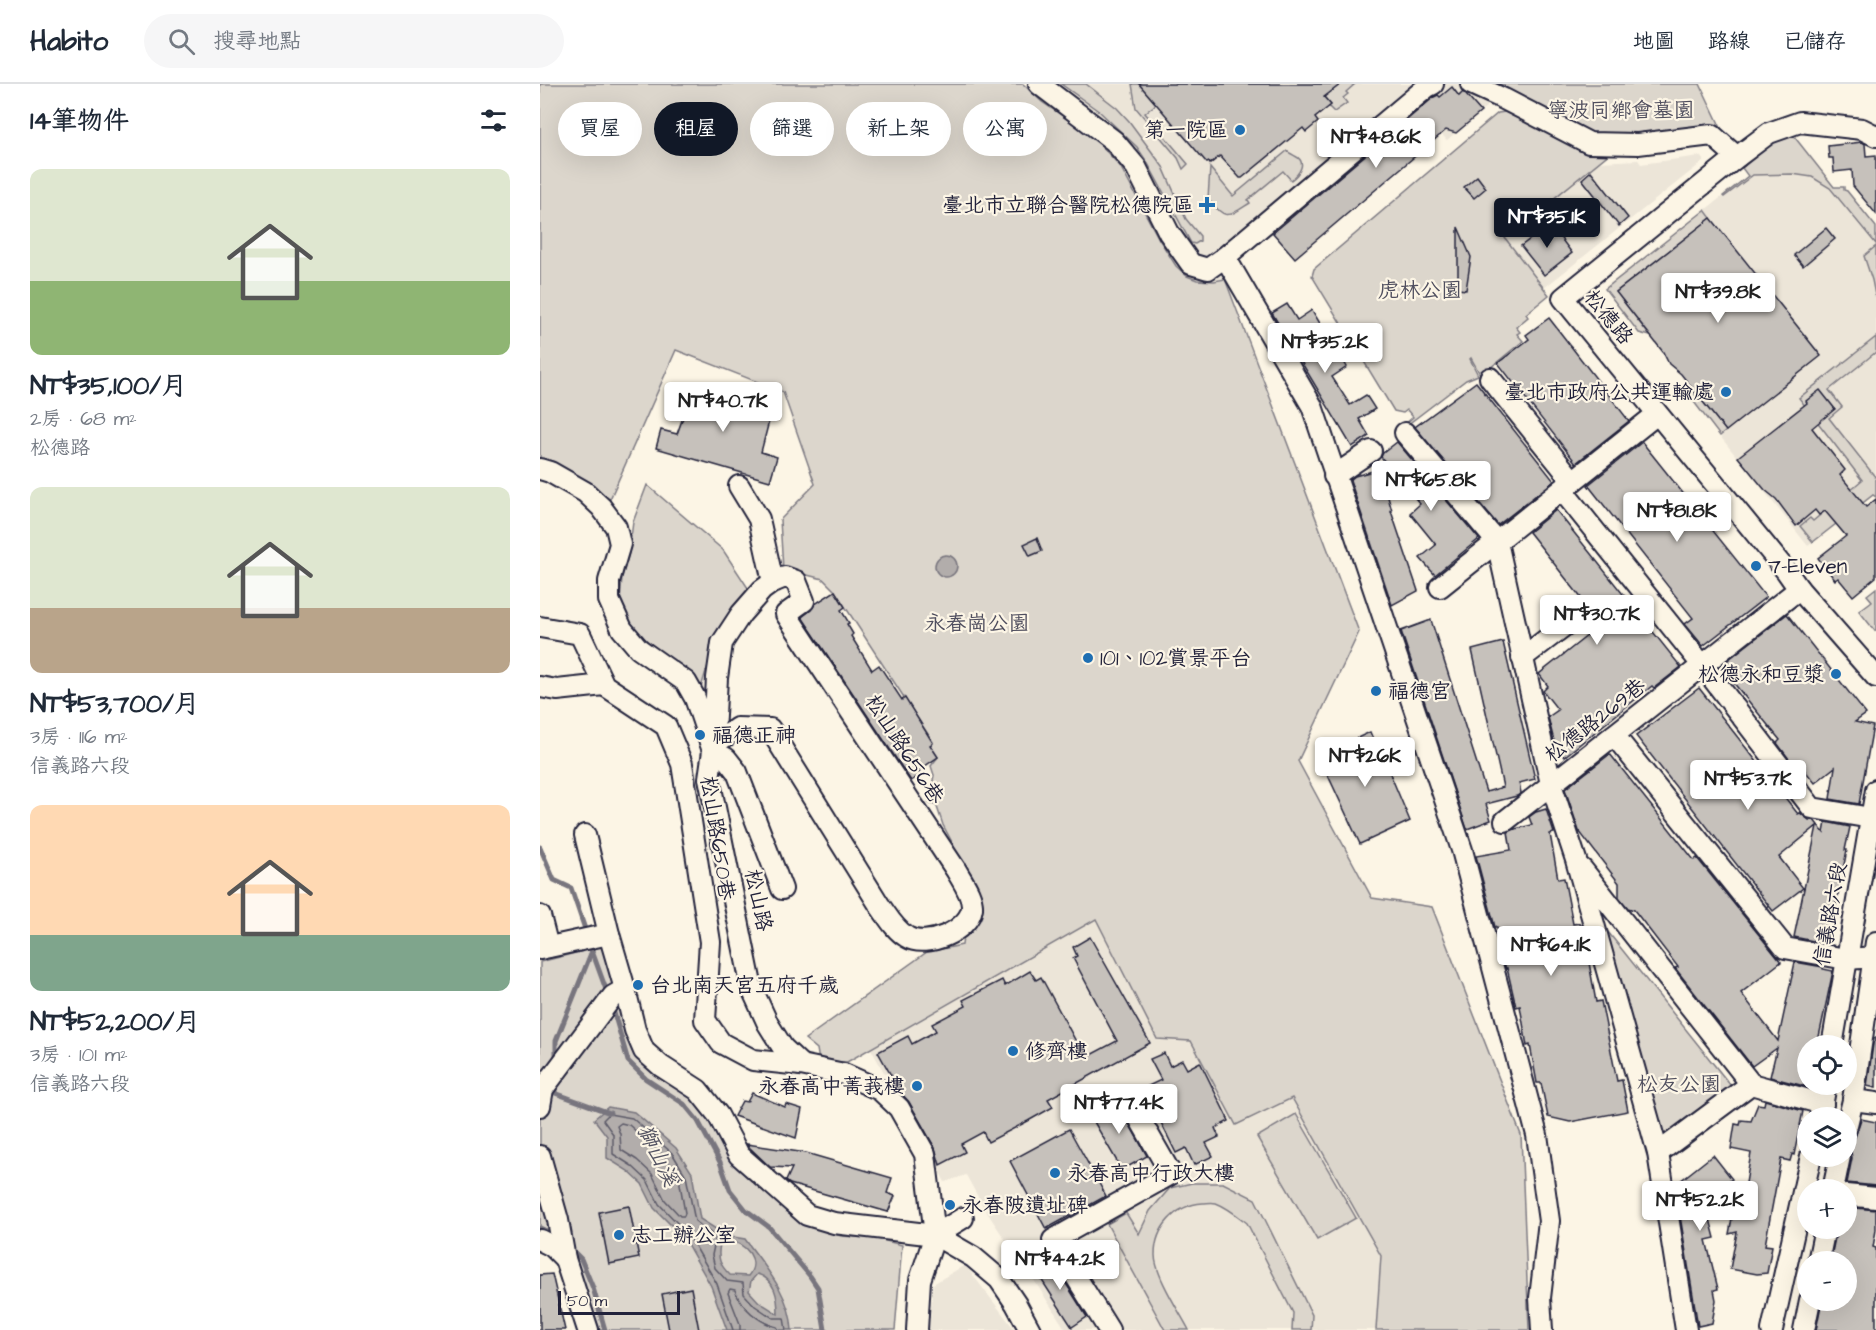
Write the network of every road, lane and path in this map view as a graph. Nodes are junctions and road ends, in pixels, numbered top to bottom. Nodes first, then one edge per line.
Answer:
1 (1039, 84) edge
2 (1433, 84) edge
3 (1471, 84) edge
4 (1876, 136) edge
5 (1737, 157) junction
6 (1225, 257) junction
7 (1490, 378) dead end
8 (1657, 414) junction
9 (1405, 433) dead end
10 (1371, 451) dead end
11 (540, 469) edge
12 (1334, 476) junction
13 (739, 486) dead end
14 (1567, 486) junction
15 (1497, 542) junction
16 (773, 582) junction
17 (1440, 587) dead end
18 (1799, 589) junction
19 (1585, 610) dead end
20 (540, 627) edge
21 (1522, 658) junction
22 (1702, 666) junction
23 (1876, 677) edge
24 (604, 685) junction
25 (540, 687) edge
26 (707, 715) junction
27 (737, 728) junction
28 (1614, 735) junction
29 (713, 751) junction
30 (1551, 784) junction
31 (1876, 790) edge
32 (1871, 818) junction
33 (1505, 821) dead end
34 (585, 835) dead end
35 (1575, 860) junction
36 (782, 889) dead end
37 (540, 916) edge
38 (609, 934) junction
39 (544, 948) edge
40 (1875, 952) edge
41 (1846, 959) junction
42 (619, 992) junction
43 (1834, 1035) edge
44 (801, 1065) junction
45 (1751, 1084) junction
46 (1127, 1096) dead end
47 (1853, 1100) junction
48 (1823, 1102) edge
49 (1876, 1103) edge
50 (540, 1106) edge
51 (1851, 1107) edge
52 (1658, 1153) junction
53 (540, 1156) edge
54 (1809, 1167) edge
55 (1857, 1196) edge
56 (1876, 1198) edge
57 (963, 1218) dead end
58 (934, 1235) junction
59 (540, 1240) edge
60 (564, 1251) junction
61 (1808, 1311) edge
62 (588, 1330) edge
63 (917, 1330) edge
64 (1029, 1330) edge
65 (1109, 1330) edge
66 (1542, 1330) edge
67 (1686, 1330) edge
68 (1773, 1330) edge
69 (1804, 1330) edge

1 - 6 street
2 - 6 street
3 - 5 street
4 - 5 street, 松德路
5 - 8 street, 松德路
6 - 12 street
7 - 14 street
8 - 14 street
8 - 18 street, 松德路
9 - 15 street
10 - 12 street
11 - 26 street, 松山路
12 - 66 street
13 - 16 street
14 - 15 street
14 - 22 street
15 - 17 street
15 - 21 street
16 - 26 street
16 - 27 street, 松山路656巷
18 - 22 street, 松德路269巷
18 - 23 street, 松德路
19 - 21 street
20 - 24 street
21 - 30 street
22 - 28 street, 松德路269巷
22 - 32 street
24 - 25 street
24 - 44 street, 松山路650巷
26 - 27 street
26 - 29 street, 松山路
27 - 29 street
28 - 30 street, 松德路269巷
28 - 41 street
29 - 36 street
29 - 44 street, 松山路
30 - 33 street, 松德路269巷
30 - 35 street
31 - 32 street, 信義路六段
32 - 41 street, 信義路六段
34 - 38 street
35 - 45 street
35 - 52 street
37 - 39 street
38 - 39 street
38 - 42 street
40 - 41 street
40 - 47 street
41 - 43 street, 信義路六段
42 - 50 street
42 - 58 street
44 - 58 street
45 - 48 street
45 - 52 street
46 - 65 street
47 - 49 street
47 - 51 street
52 - 67 street
53 - 60 street
54 - 68 street
55 - 56 street
57 - 58 street
58 - 63 street
58 - 64 street
59 - 60 street
60 - 62 street
61 - 69 street

